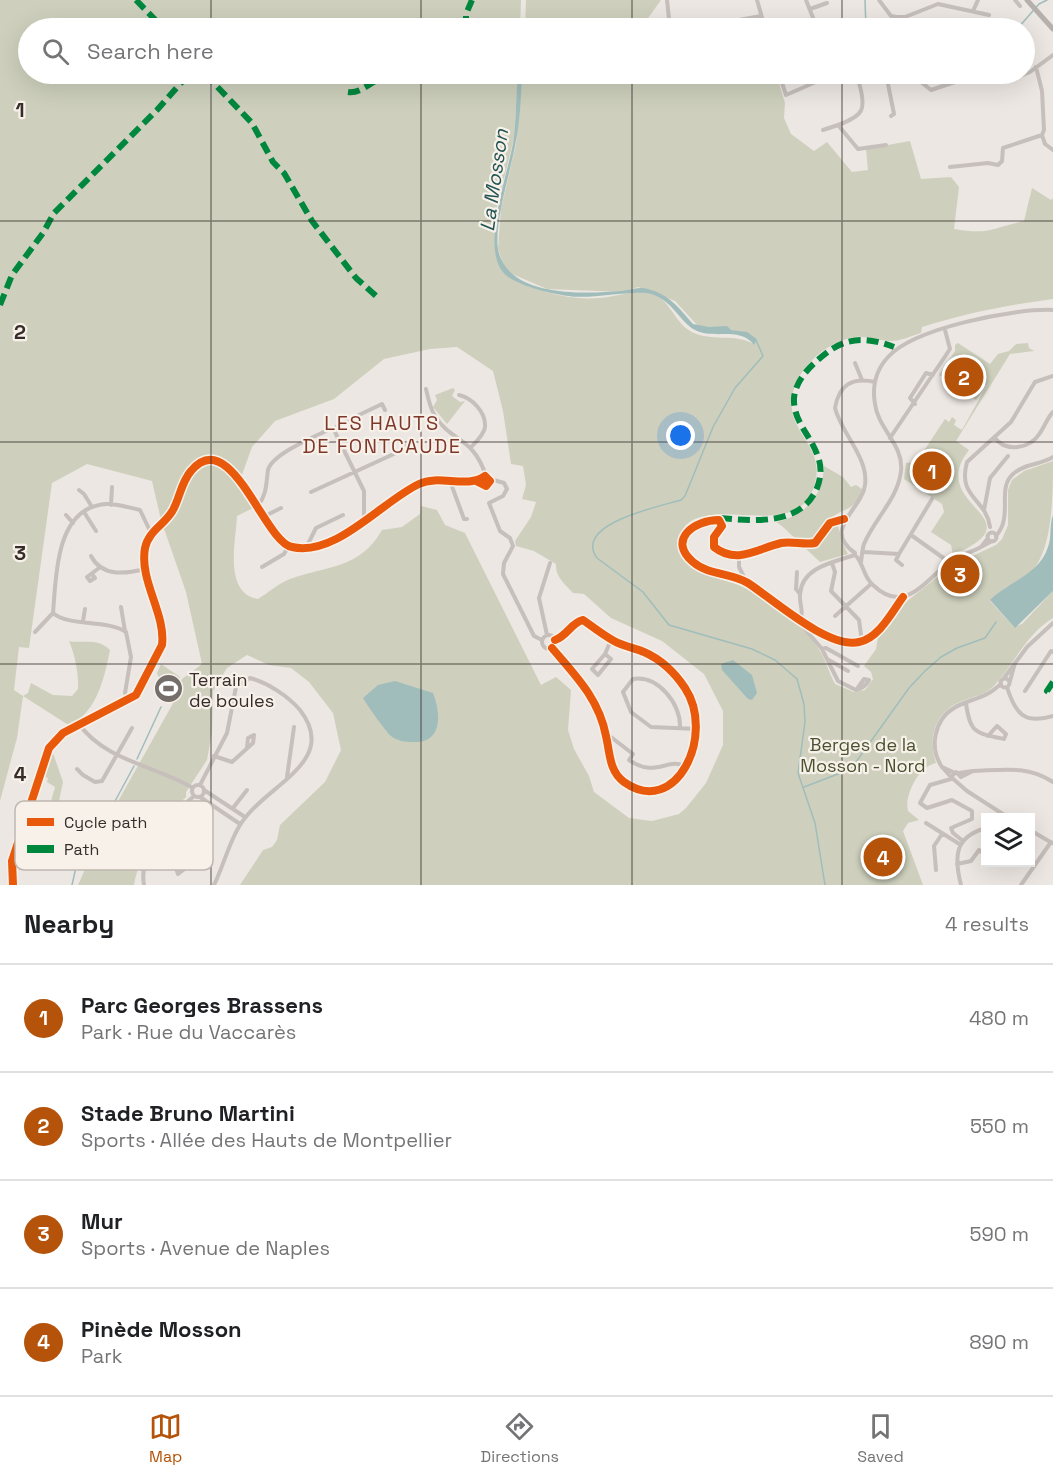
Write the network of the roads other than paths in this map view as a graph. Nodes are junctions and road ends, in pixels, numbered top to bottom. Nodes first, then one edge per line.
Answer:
1 (667, 0) edge
2 (757, 0) edge
3 (807, 0) edge
4 (879, 0) edge
5 (1015, 0) edge
6 (1027, 0) edge
7 (976, 1) edge
8 (827, 3) dead end
9 (1020, 6) dead end
10 (810, 9) junction
11 (973, 11) junction
12 (989, 15) dead end
13 (761, 16) joint
14 (669, 18) edge
15 (750, 18) edge
16 (813, 18) edge
17 (1053, 29) edge
18 (1053, 55) edge
19 (1036, 68) joint
20 (782, 84) edge
21 (811, 84) edge
22 (859, 84) edge
23 (888, 84) edge
24 (925, 84) edge
25 (949, 84) edge
26 (891, 116) dead end
27 (838, 125) junction
28 (823, 130) dead end
29 (1042, 135) junction
30 (886, 145) dead end
31 (1053, 150) edge
32 (950, 166) dead end
33 (1053, 310) edge
34 (945, 330) junction
35 (855, 363) dead end
36 (1051, 376) edge
37 (862, 380) junction
38 (875, 382) junction
39 (1053, 382) edge
40 (426, 389) dead end
41 (459, 395) dead end
42 (385, 410) dead end
43 (1053, 412) edge
44 (334, 430) junction
45 (994, 437) junction
46 (890, 438) junction
47 (471, 447) junction
48 (401, 449) dead end
49 (1008, 456) dead end
50 (1053, 457) edge
51 (354, 471) junction
52 (485, 479) junction
53 (450, 480) junction
54 (112, 487) dead end
55 (79, 490) dead end
56 (311, 492) dead end
57 (932, 499) dead end
58 (111, 505) junction
59 (258, 506) junction
60 (92, 507) junction
61 (281, 508) dead end
62 (984, 510) junction
63 (84, 512) junction
64 (66, 515) dead end
65 (343, 515) dead end
66 (265, 516) junction
67 (467, 519) dead end
68 (844, 519) junction
69 (364, 520) junction
70 (73, 523) junction
71 (96, 531) dead end
72 (151, 533) junction
73 (911, 535) junction
74 (992, 536) junction
75 (288, 547) junction
76 (306, 548) junction
77 (859, 553) junction
78 (899, 554) junction
79 (739, 555) junction
80 (91, 556) dead end
81 (831, 562) junction
82 (949, 562) junction
83 (550, 563) dead end
84 (902, 565) dead end
85 (262, 567) dead end
86 (99, 568) junction
87 (145, 569) junction
88 (797, 572) dead end
89 (92, 574) dead end
90 (747, 583) junction
91 (871, 584) junction
92 (800, 594) junction
93 (903, 597) junction
94 (845, 606) junction
95 (120, 607) dead end
96 (85, 609) dead end
97 (53, 614) junction
98 (835, 616) dead end
99 (801, 619) junction
100 (82, 621) junction
101 (1053, 623) edge
102 (124, 631) junction
103 (35, 632) dead end
104 (547, 634) junction
105 (611, 639) junction
106 (542, 640) junction
107 (555, 640) junction
108 (862, 642) junction
109 (552, 648) junction
110 (822, 649) junction
111 (1053, 652) edge
112 (605, 654) junction
113 (827, 659) junction
114 (1017, 660) junction
115 (858, 666) dead end
116 (848, 672) dead end
117 (1004, 678) junction
118 (1010, 681) junction
119 (1001, 684) junction
120 (1006, 687) junction
121 (857, 689) dead end
122 (1025, 691) dead end
123 (127, 699) junction
124 (966, 703) junction
125 (1053, 716) edge
126 (80, 724) junction
127 (294, 727) dead end
128 (680, 727) junction
129 (132, 728) dead end
130 (698, 729) junction
131 (606, 734) junction
132 (988, 736) junction
133 (247, 748) dead end
134 (117, 753) junction
135 (214, 756) junction
136 (686, 767) junction
137 (78, 769) dead end
138 (943, 769) junction
139 (956, 777) junction
140 (287, 778) junction
141 (943, 780) junction
142 (1053, 783) edge
143 (200, 785) junction
144 (193, 788) junction
145 (204, 790) junction
146 (247, 790) dead end
147 (194, 796) junction
148 (200, 797) junction
149 (31, 801) edge
150 (188, 801) edge
151 (206, 801) edge
152 (213, 806) edge
153 (233, 808) junction
154 (998, 811) joint
155 (1001, 813) edge
156 (245, 816) junction
157 (926, 823) dead end
158 (240, 824) junction
159 (981, 829) edge
160 (1035, 833) edge
161 (942, 834) junction
162 (962, 843) junction
163 (1052, 843) edge
164 (15, 851) edge
165 (981, 851) edge
166 (957, 864) junction
167 (1036, 864) joint
168 (145, 870) edge
169 (936, 870) dead end
170 (13, 885) edge
171 (144, 885) edge
172 (214, 885) edge
173 (961, 885) edge
174 (1021, 885) edge

1 - 14 street
2 - 13 street
3 - 10 street
4 - 11 street
5 - 9 street
6 - 17 street
7 - 11 street
8 - 10 street
10 - 16 street
11 - 12 street
13 - 15 street
18 - 19 street
19 - 29 street
20 - 21 street
22 - 27 street
23 - 26 street
24 - 25 street
27 - 28 street
27 - 30 street
29 - 31 street
29 - 32 street
33 - 34 street
34 - 38 street
34 - 46 street
35 - 37 street
36 - 39 street
36 - 45 street
37 - 38 street
37 - 68 street
38 - 46 street
40 - 47 street
41 - 47 street
42 - 44 street
43 - 45 street
44 - 51 street
44 - 59 street
45 - 62 street
46 - 77 street
47 - 52 street
48 - 51 street
49 - 62 street
50 - 74 street
51 - 56 street
51 - 69 street
52 - 53 street
52 - 106 street
53 - 67 street
53 - 69 street
54 - 58 street
55 - 60 street
57 - 73 street
58 - 60 street
58 - 72 street
59 - 66 street
59 - 72 street
60 - 63 street
61 - 66 street
62 - 74 street
63 - 70 street
63 - 71 street
64 - 70 street
65 - 76 street
66 - 75 street
68 - 77 street
68 - 79 street
69 - 76 street
70 - 97 street
72 - 87 street
73 - 78 street
73 - 82 street
74 - 82 street
75 - 76 street
75 - 85 street
77 - 78 street
77 - 81 street
77 - 91 street
78 - 84 street
79 - 90 street
79 - 90 street
80 - 86 street
81 - 92 street
81 - 94 street
82 - 93 street
83 - 104 street
86 - 87 street
86 - 89 street
87 - 123 street
88 - 92 street
90 - 99 street
91 - 93 street
91 - 94 street
92 - 99 street
93 - 108 street
94 - 98 street
94 - 108 street
95 - 102 street
96 - 100 street
97 - 100 street
97 - 103 street
99 - 108 street
99 - 110 street
100 - 102 street
101 - 114 street
102 - 123 street
104 - 106 street
104 - 107 street
105 - 107 street
105 - 112 street
105 - 130 street
106 - 109 street
107 - 109 street
109 - 131 street
110 - 113 street
110 - 115 street
111 - 122 street
112 - 112 street
113 - 116 street
113 - 121 street
114 - 117 street
114 - 118 street
117 - 118 street
117 - 119 street
118 - 120 street
119 - 120 street
119 - 124 street
120 - 125 street
123 - 126 street
124 - 132 street
124 - 138 street
126 - 134 street
126 - 149 street
127 - 140 street
128 - 128 street
128 - 130 street
129 - 134 street
130 - 136 street
131 - 136 street
131 - 136 street
132 - 132 street
133 - 135 street
134 - 137 street
134 - 144 street
135 - 140 street
135 - 143 street
138 - 139 street
138 - 141 street
139 - 141 street
139 - 142 street
139 - 154 street
140 - 156 street
141 - 162 street
143 - 144 street
143 - 145 street
144 - 147 street
145 - 148 street
145 - 153 street
146 - 153 street
147 - 148 street
147 - 150 street
148 - 151 street
152 - 158 street
153 - 156 street
154 - 155 street
156 - 158 street
157 - 161 street
158 - 172 street
159 - 162 street
160 - 163 street
161 - 162 street
161 - 169 street
162 - 166 street
163 - 167 street
164 - 170 street
165 - 166 street
166 - 173 street
167 - 174 street
168 - 171 street

